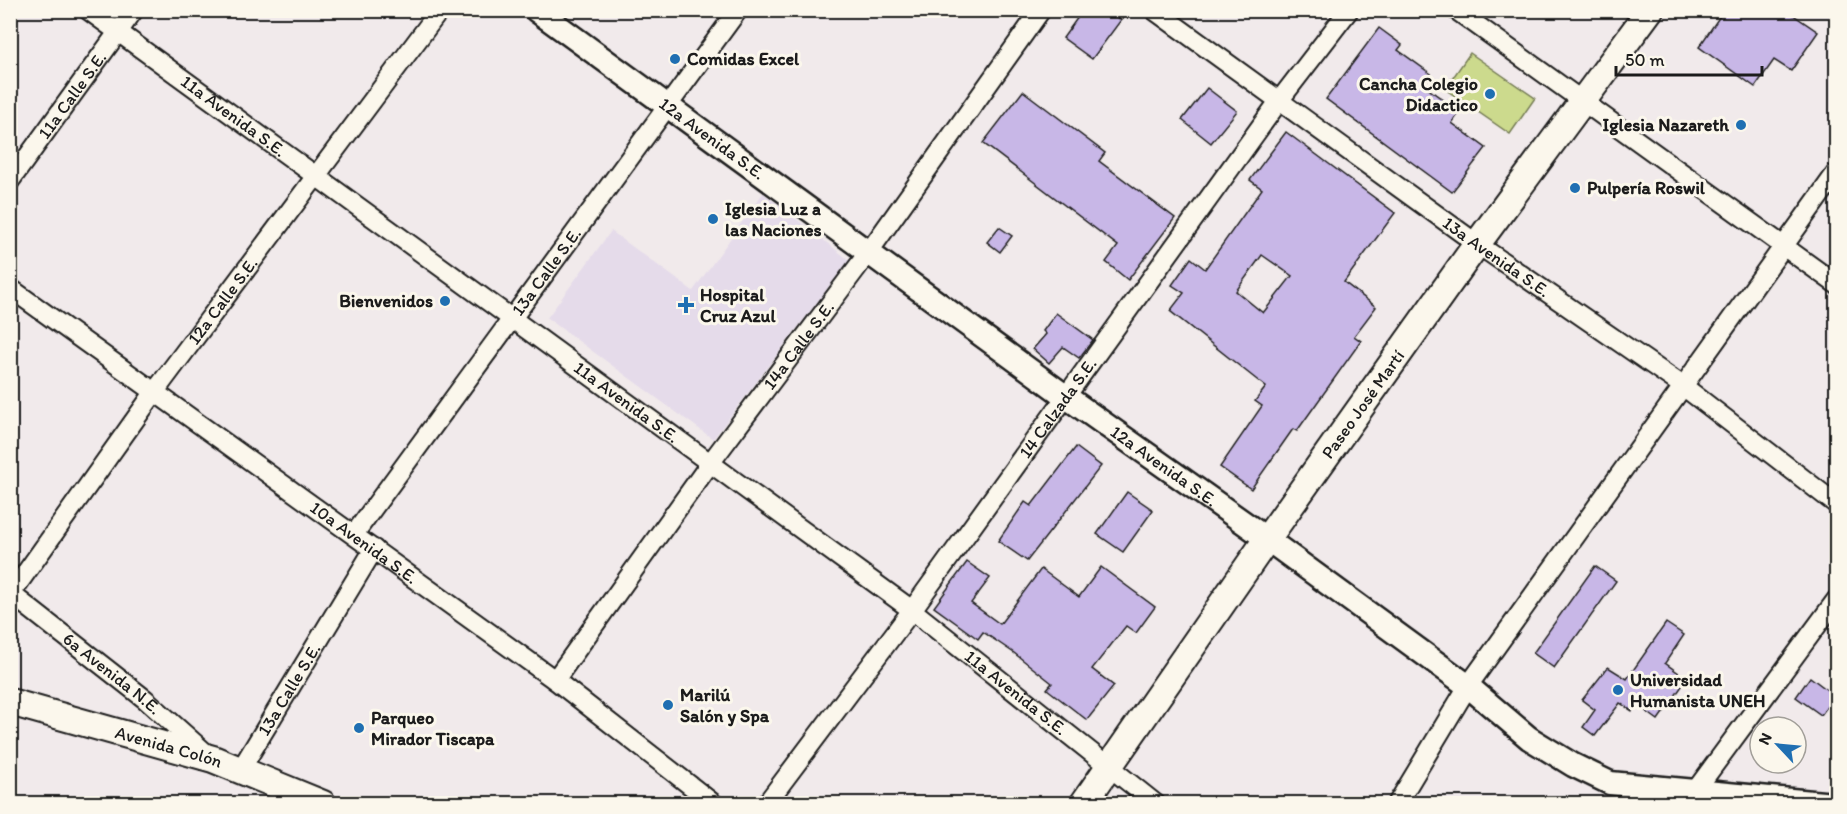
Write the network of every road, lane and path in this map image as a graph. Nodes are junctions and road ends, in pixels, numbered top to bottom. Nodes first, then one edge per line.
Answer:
1 (88, 10) edge
2 (134, 10) edge
3 (440, 10) edge
4 (536, 10) edge
5 (738, 10) edge
6 (1041, 10) edge
7 (1154, 10) edge
8 (1349, 10) edge
9 (1456, 10) edge
10 (1650, 10) edge
11 (119, 32) junction
12 (1581, 101) junction
13 (1279, 102) junction
14 (668, 107) junction
15 (1836, 172) edge
16 (315, 174) junction
17 (10, 181) edge
18 (1478, 244) junction
19 (1784, 247) junction
20 (868, 253) junction
21 (1836, 284) edge
22 (10, 288) edge
23 (512, 319) junction
24 (1683, 386) junction
25 (156, 390) junction
26 (1065, 396) junction
27 (711, 462) junction
28 (1836, 504) edge
29 (354, 533) junction
30 (1267, 539) junction
31 (374, 549) junction
32 (11, 594) edge
33 (1836, 600) edge
34 (912, 610) junction
35 (555, 680) junction
36 (1468, 686) junction
37 (10, 702) edge
38 (213, 759) junction
39 (1111, 766) junction
40 (241, 769) junction
41 (1695, 791) junction
42 (323, 804) edge
43 (714, 804) edge
44 (766, 804) edge
45 (1083, 804) edge
46 (1156, 804) edge
47 (1397, 804) edge
48 (1834, 804) edge

1 - 11 street, 11a Avenida S.E.
2 - 11 street, 11a Calle S.E.
3 - 16 street, 12a Calle S.E.
4 - 14 street, 12a Avenida S.E.
5 - 14 street, 13a Calle S.E.
6 - 20 street, 14a Calle S.E.
7 - 13 street, 13a Avenida S.E.
8 - 13 street, 14 Calzada S.E.
9 - 12 street
10 - 12 main road, Paseo José Martí
11 - 16 street, 11a Avenida S.E.
11 - 17 street, 11a Calle S.E.
12 - 18 main road, Paseo José Martí
12 - 19 street
13 - 18 street, 13a Avenida S.E.
13 - 26 street, 14 Calzada S.E.
14 - 20 street, 12a Avenida S.E.
14 - 23 street, 13a Calle S.E.
15 - 19 street
16 - 23 street, 11a Avenida S.E.
16 - 25 street, 12a Calle S.E.
18 - 24 street, 13a Avenida S.E.
18 - 30 main road, Paseo José Martí
19 - 21 street
19 - 24 street
20 - 26 street, 12a Avenida S.E.
20 - 27 street, 14a Calle S.E.
22 - 25 street, 10a Avenida S.E.
23 - 27 street, 11a Avenida S.E.
23 - 29 street, 13a Calle S.E.
24 - 28 street, 13a Avenida S.E.
24 - 36 street
25 - 29 street, 10a Avenida S.E.
25 - 32 street, 12a Calle S.E.
26 - 30 street, 12a Avenida S.E.
26 - 34 street, 14 Calzada S.E.
27 - 34 street, 11a Avenida S.E.
27 - 35 street, 14a Calle S.E.
29 - 31 street, 10a Avenida S.E.
30 - 36 street, 12a Avenida S.E.
30 - 39 main road, Paseo José Martí
31 - 35 street, 10a Avenida S.E.
31 - 40 street, 13a Calle S.E.
32 - 38 street, 6a Avenida N.E.
33 - 41 street
34 - 39 street, 11a Avenida S.E.
34 - 44 street, 14 Calzada S.E.
35 - 43 street, 10a Avenida S.E.
36 - 41 street, 12a Avenida S.E.
36 - 47 street
37 - 38 main road, Avenida Colón
38 - 40 main road, Avenida Colón
39 - 45 main road, Paseo José Martí
39 - 46 street, 11a Avenida S.E.
40 - 42 main road, Avenida Colón
41 - 48 street, 12a Avenida S.E.

